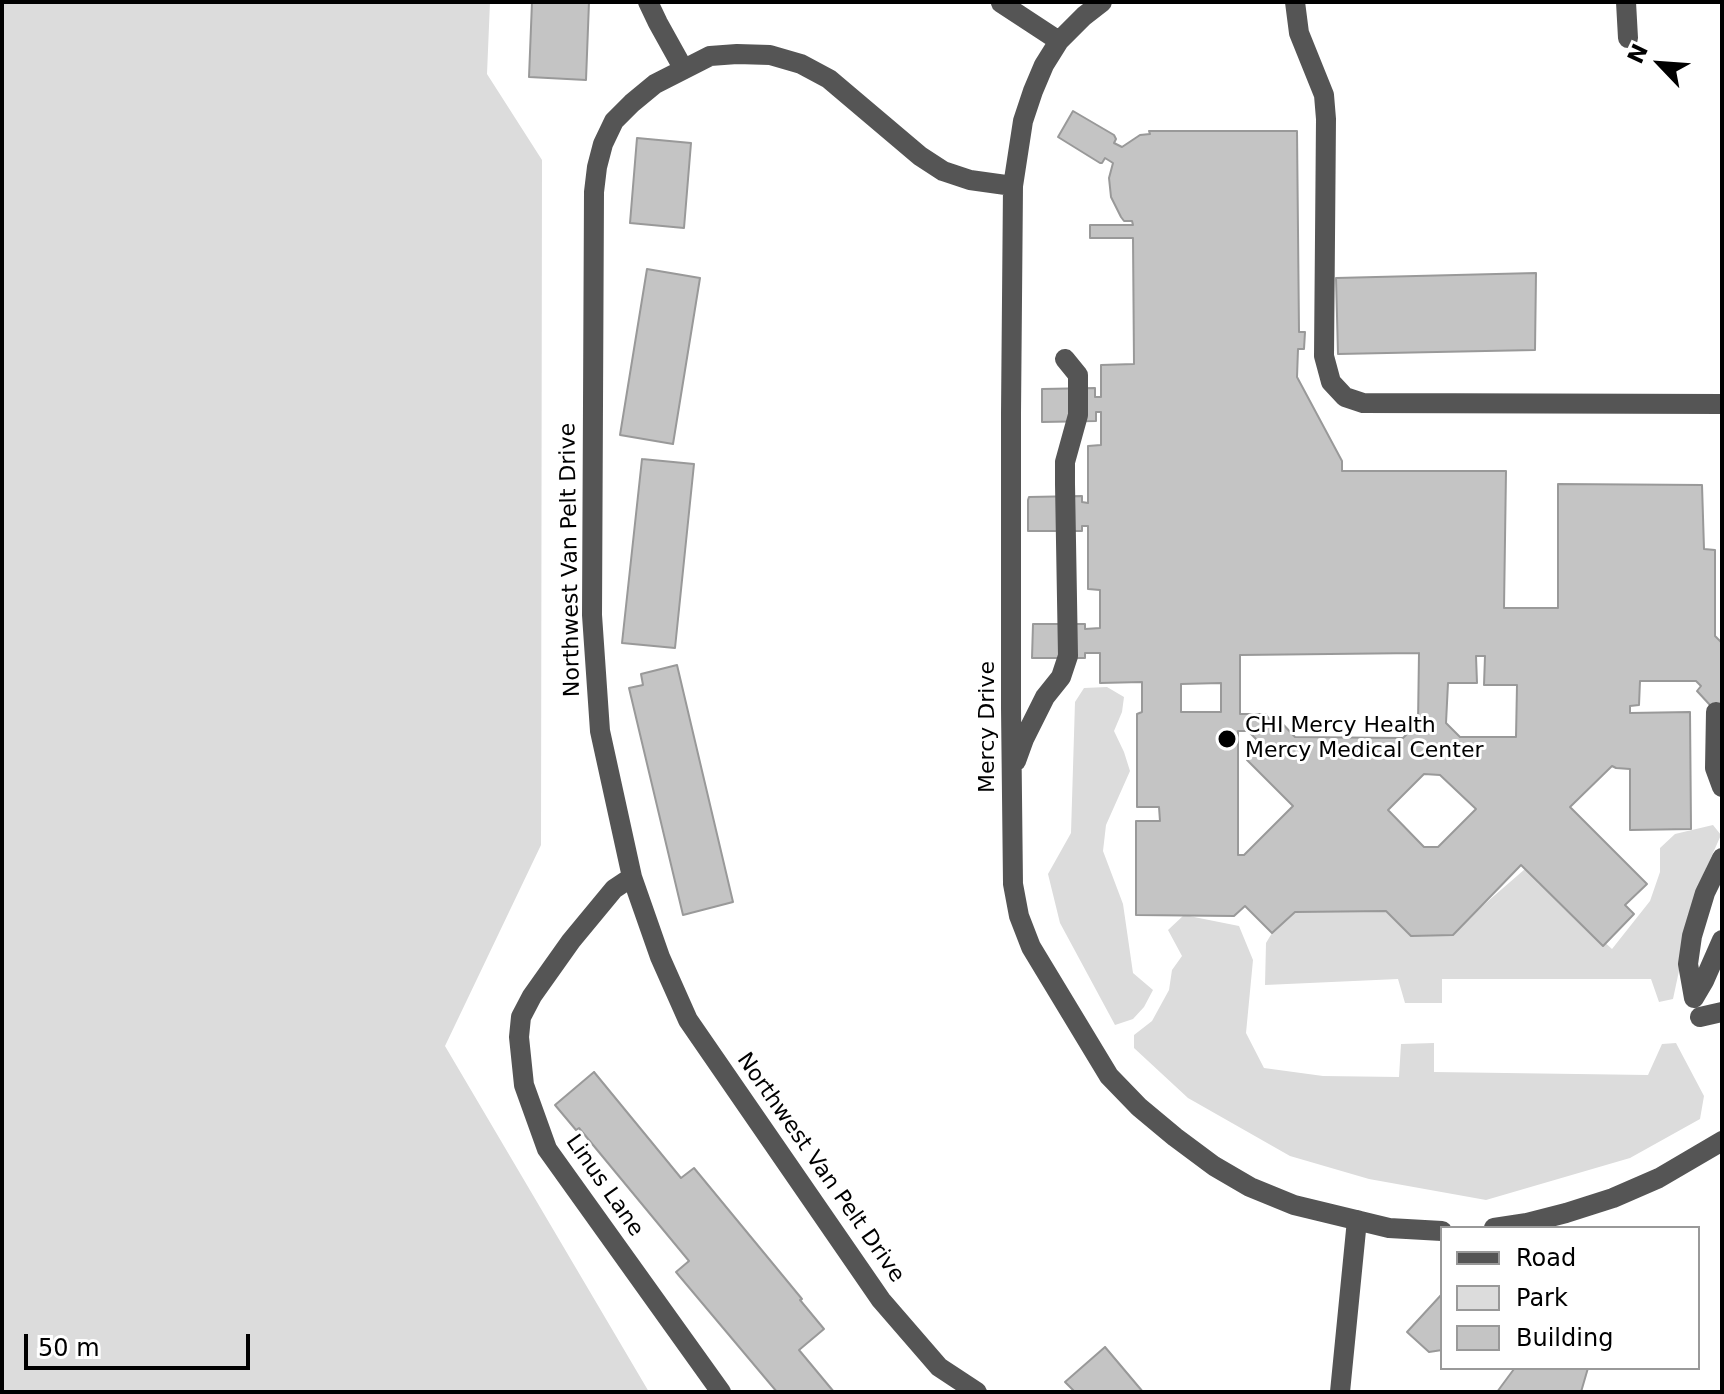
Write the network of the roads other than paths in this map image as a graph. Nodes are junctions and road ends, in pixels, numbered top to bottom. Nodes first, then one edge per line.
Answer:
1 (648, 2) edge
2 (1102, 2) edge
3 (1295, 2) edge
4 (1626, 2) edge
5 (1001, 3) edge
6 (1628, 38) dead end
7 (1059, 41) junction
8 (683, 68) junction
9 (1013, 186) junction
10 (1065, 359) dead end
11 (1722, 404) edge
12 (1716, 712) dead end
13 (1012, 772) junction
14 (1722, 787) edge
15 (1722, 858) edge
16 (632, 877) junction
17 (1722, 940) edge
18 (1722, 1012) edge
19 (1700, 1017) dead end
20 (1722, 1141) edge
21 (1357, 1220) junction
22 (1507, 1226) edge
23 (1440, 1231) edge
24 (721, 1392) edge
25 (977, 1392) edge
26 (1340, 1392) edge

1 - 8 street
2 - 7 street, Mercy Drive
3 - 11 street
4 - 6 street
5 - 7 street
7 - 9 street, Mercy Drive
8 - 9 street, Northwest Van Pelt Drive
8 - 16 street, Northwest Van Pelt Drive
9 - 13 street, Mercy Drive
10 - 13 street
12 - 14 street
13 - 21 street, Mercy Drive
15 - 17 street
16 - 24 street, Linus Lane
16 - 25 street, Northwest Van Pelt Drive
18 - 19 street
20 - 22 street
21 - 23 street, Mercy Drive
21 - 26 street

